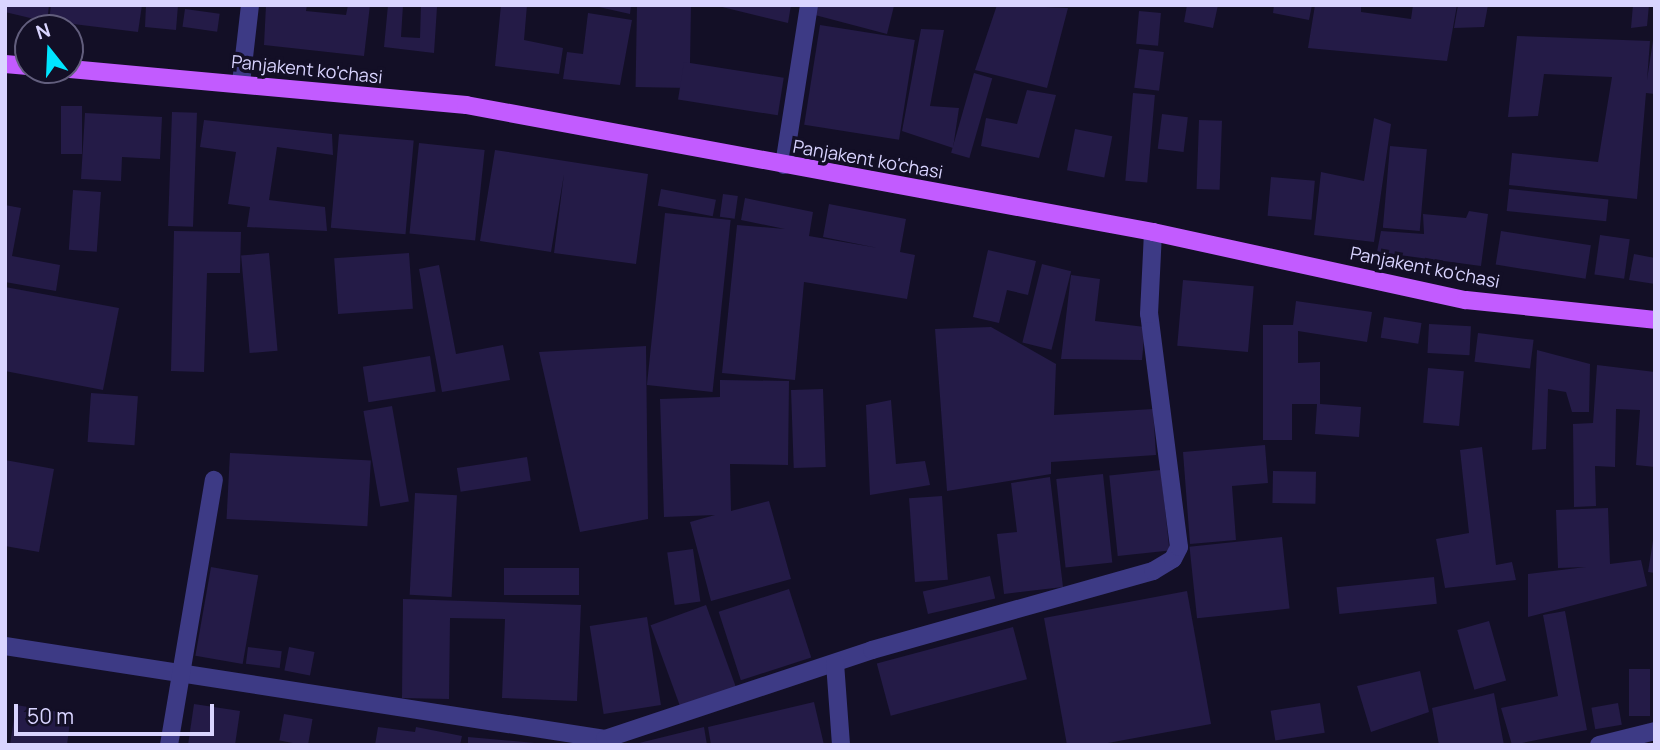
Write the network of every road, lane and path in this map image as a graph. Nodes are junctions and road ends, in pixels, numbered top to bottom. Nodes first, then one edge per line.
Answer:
1 (250, 5) edge
2 (809, 5) edge
3 (84, 70) edge
4 (241, 83) junction
5 (784, 165) junction
6 (1153, 233) junction
7 (1655, 320) edge
8 (214, 480) dead end
9 (5, 646) edge
10 (835, 663) junction
11 (181, 675) junction
12 (1655, 731) edge
13 (169, 745) edge
14 (841, 745) edge
15 (1599, 745) edge

1 - 4 street
2 - 5 street
3 - 4 main road, Panjakent ko'chasi
4 - 5 main road, Panjakent ko'chasi
5 - 6 main road, Panjakent ko'chasi
6 - 7 main road, Panjakent ko'chasi
6 - 10 street
8 - 11 street
9 - 11 street
10 - 11 street
10 - 14 street
11 - 13 street
12 - 15 street

